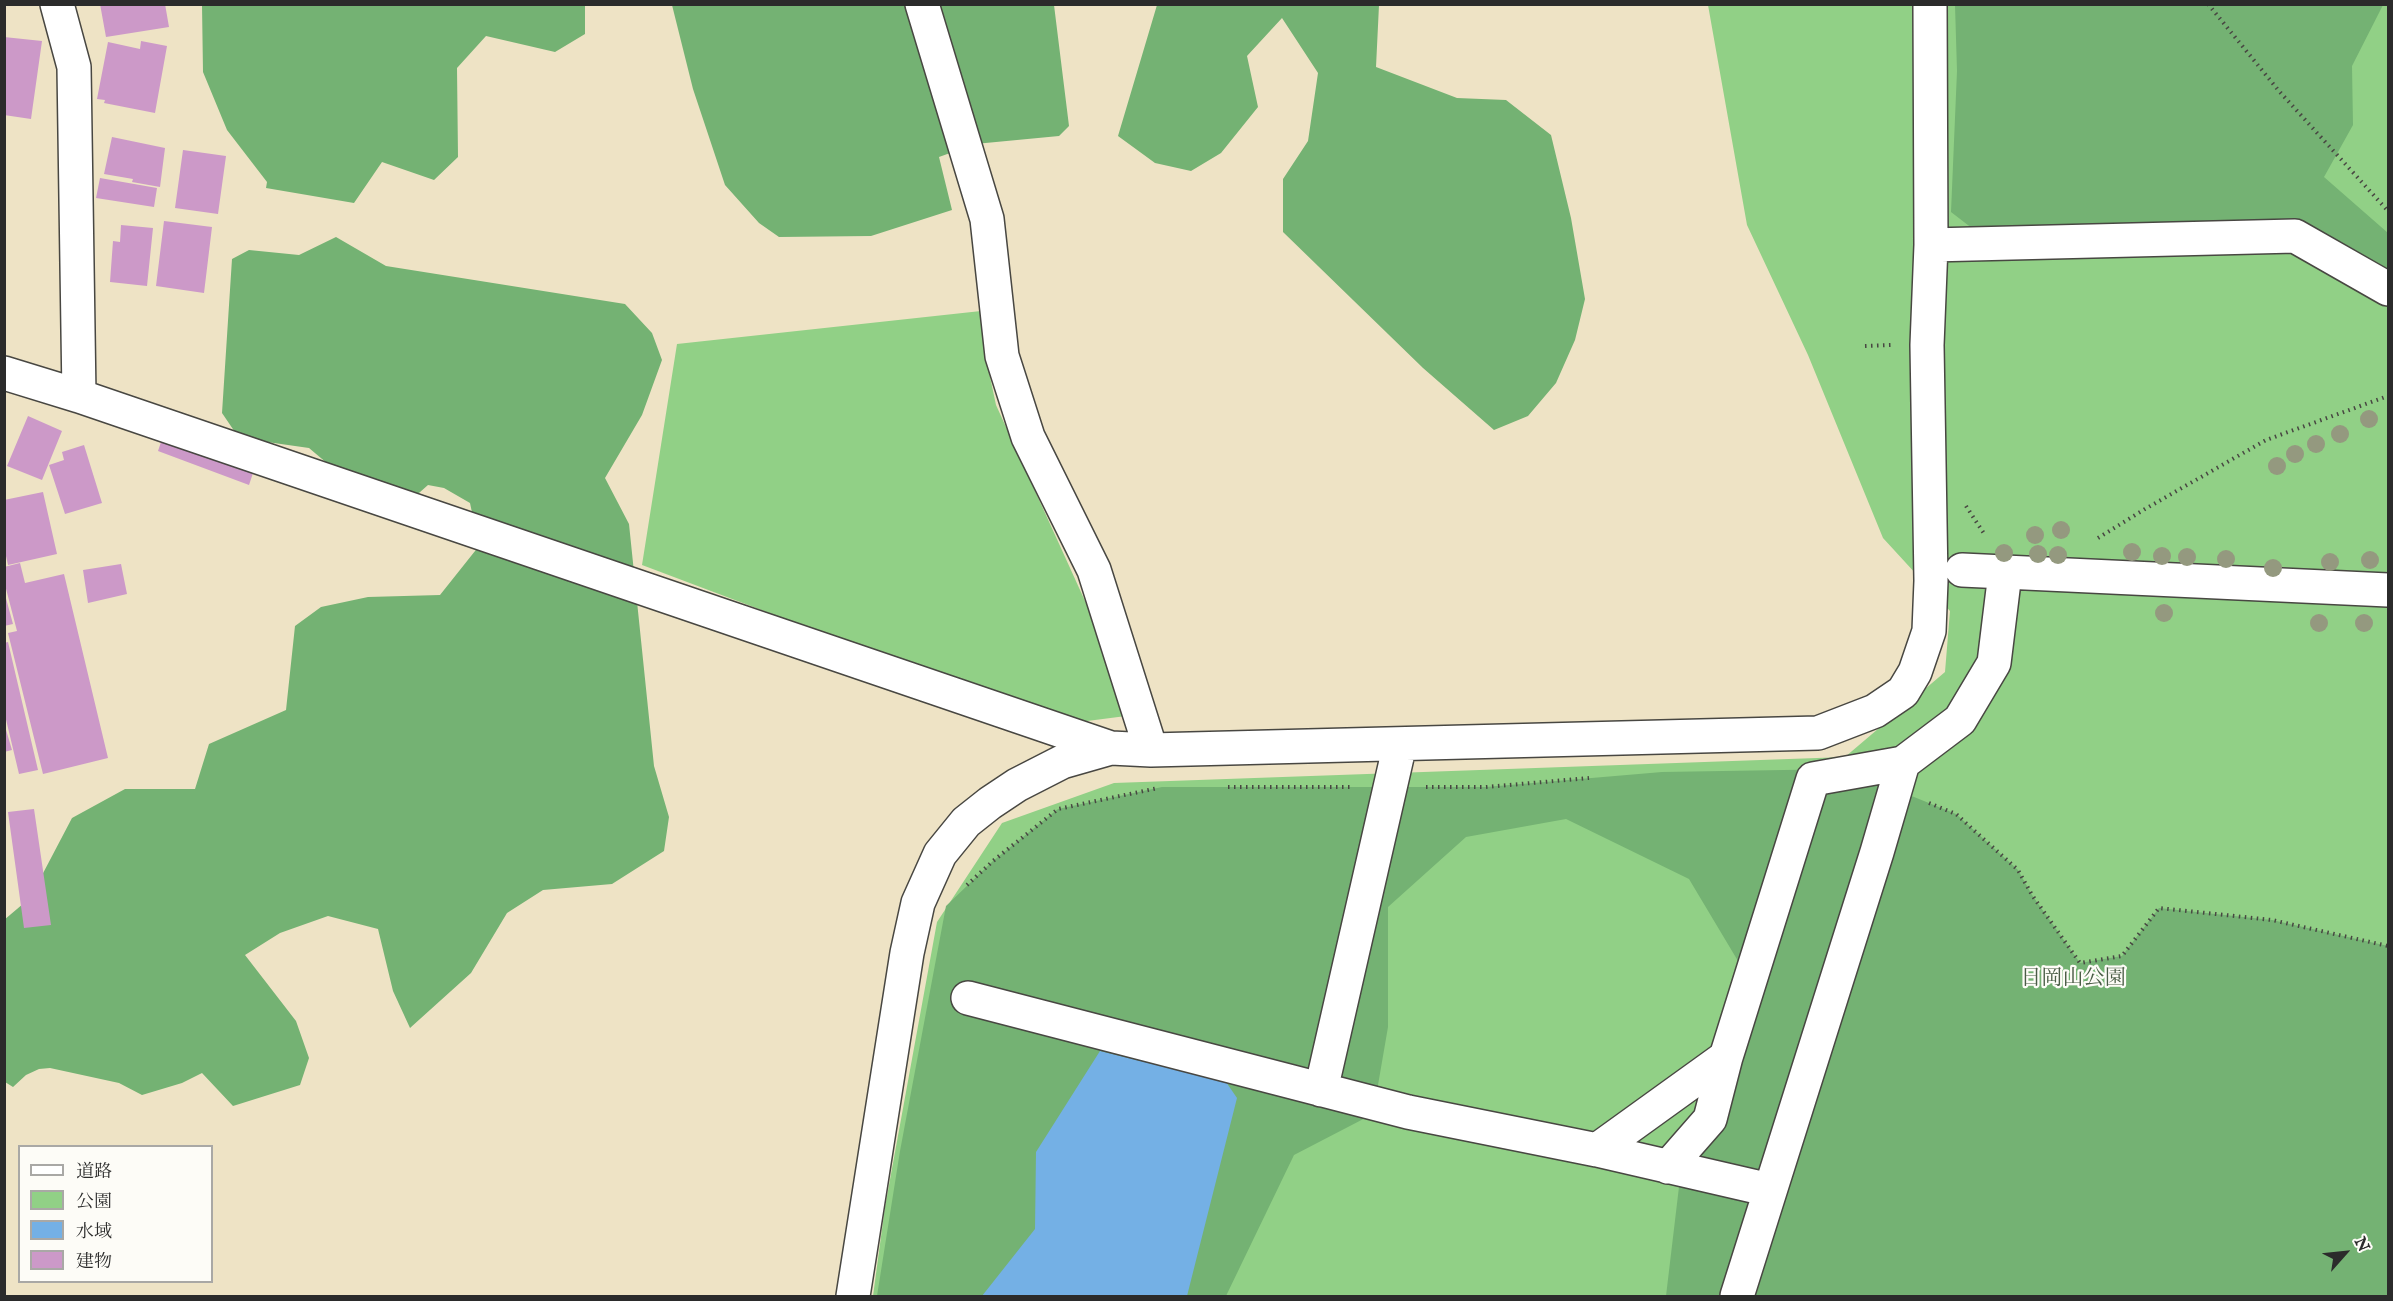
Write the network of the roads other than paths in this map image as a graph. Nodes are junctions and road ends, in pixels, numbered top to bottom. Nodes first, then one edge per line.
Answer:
1 (57, 4) edge
2 (922, 4) edge
3 (1930, 4) edge
4 (1931, 245) junction
5 (2388, 289) edge
6 (4, 373) edge
7 (79, 396) junction
8 (1962, 570) dead end
9 (2005, 573) junction
10 (2388, 590) edge
11 (1400, 744) junction
12 (1111, 748) junction
13 (1152, 750) junction
14 (1903, 764) junction
15 (968, 998) dead end
16 (1726, 1056) junction
17 (1321, 1090) junction
18 (1597, 1149) junction
19 (1668, 1167) junction
20 (1770, 1190) junction
21 (1742, 1293) edge
22 (853, 1296) edge

1 - 7 street
2 - 13 street
3 - 4 street
4 - 5 street
4 - 11 street
6 - 7 street
7 - 12 street
8 - 9 street
9 - 10 street
9 - 14 street
11 - 13 street
11 - 17 street
12 - 13 street
12 - 22 street
14 - 16 street
14 - 20 street
15 - 17 street
16 - 18 street
16 - 19 street
17 - 18 street
18 - 19 street
19 - 20 street
20 - 21 street

